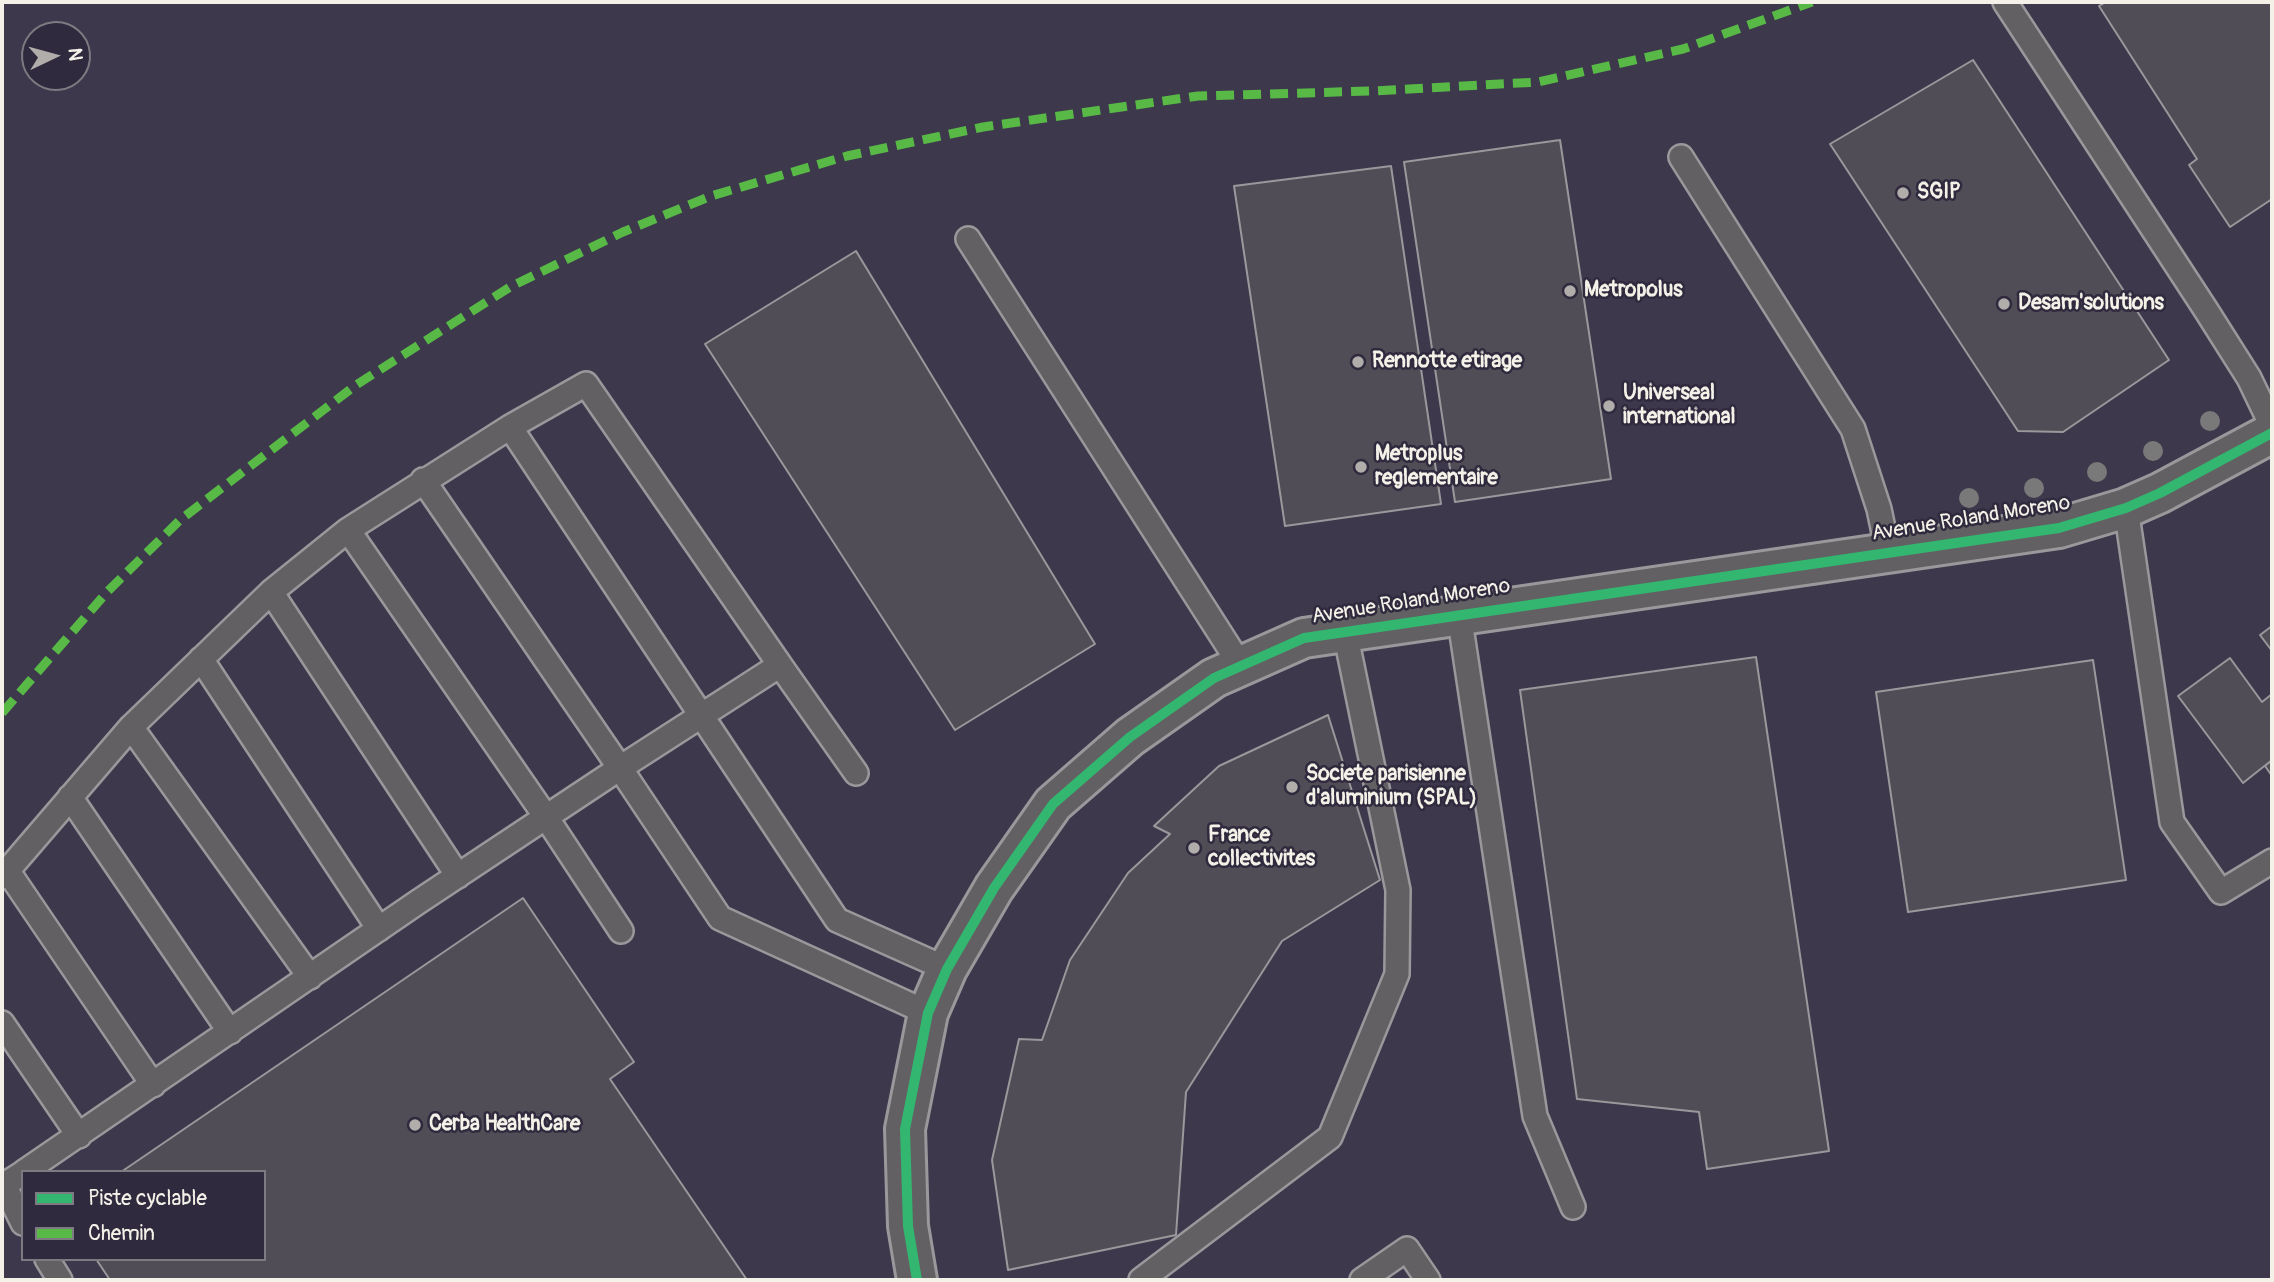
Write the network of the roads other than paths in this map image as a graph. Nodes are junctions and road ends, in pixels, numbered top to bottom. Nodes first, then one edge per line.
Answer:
1 (2005, 2) edge
2 (1681, 158) dead end
3 (968, 239) dead end
4 (2272, 426) edge
5 (510, 427) junction
6 (2272, 433) edge
7 (422, 480) junction
8 (2126, 508) junction
9 (348, 530) junction
10 (1888, 552) junction
11 (271, 592) junction
12 (1459, 614) junction
13 (1345, 632) junction
14 (201, 659) junction
15 (780, 665) junction
16 (1241, 666) junction
17 (701, 716) junction
18 (131, 727) junction
19 (620, 768) junction
20 (856, 773) dead end
21 (70, 797) junction
22 (546, 817) junction
23 (2272, 861) edge
24 (4, 873) edge
25 (458, 876) junction
26 (379, 929) junction
27 (621, 932) dead end
28 (947, 969) junction
29 (310, 977) junction
30 (928, 1013) junction
31 (2, 1023) edge
32 (230, 1032) junction
33 (153, 1085) junction
34 (79, 1136) junction
35 (26, 1170) edge
36 (13, 1178) edge
37 (1573, 1208) dead end
38 (21, 1214) edge
39 (48, 1261) edge
40 (61, 1280) edge
41 (917, 1280) edge
42 (1142, 1280) edge
43 (1362, 1280) edge
44 (1428, 1280) edge

1 - 4 lane
2 - 10 lane
3 - 16 lane
5 - 7 lane
5 - 15 lane
5 - 17 lane
6 - 8 street, Avenue Roland Moreno
7 - 9 lane
7 - 19 lane
8 - 10 street, Avenue Roland Moreno
8 - 23 lane
9 - 11 lane
9 - 22 lane
10 - 12 street, Avenue Roland Moreno
11 - 14 lane
11 - 25 lane
12 - 13 street, Avenue Roland Moreno
12 - 37 lane
13 - 16 street, Avenue Roland Moreno
13 - 42 lane
14 - 18 lane
14 - 26 lane
15 - 17 lane
15 - 20 lane
16 - 28 street, Avenue Roland Moreno
17 - 19 lane
17 - 28 lane
18 - 21 lane
18 - 29 lane
19 - 22 lane
19 - 30 lane
21 - 24 lane
21 - 32 lane
22 - 25 lane
22 - 27 lane
24 - 33 lane
25 - 26 lane
26 - 29 lane
28 - 30 street, Avenue Roland Moreno
29 - 32 lane
30 - 41 street, Avenue Roland Moreno
31 - 34 lane
32 - 33 lane
33 - 34 lane
34 - 35 lane
36 - 38 lane
39 - 40 lane
43 - 44 lane

